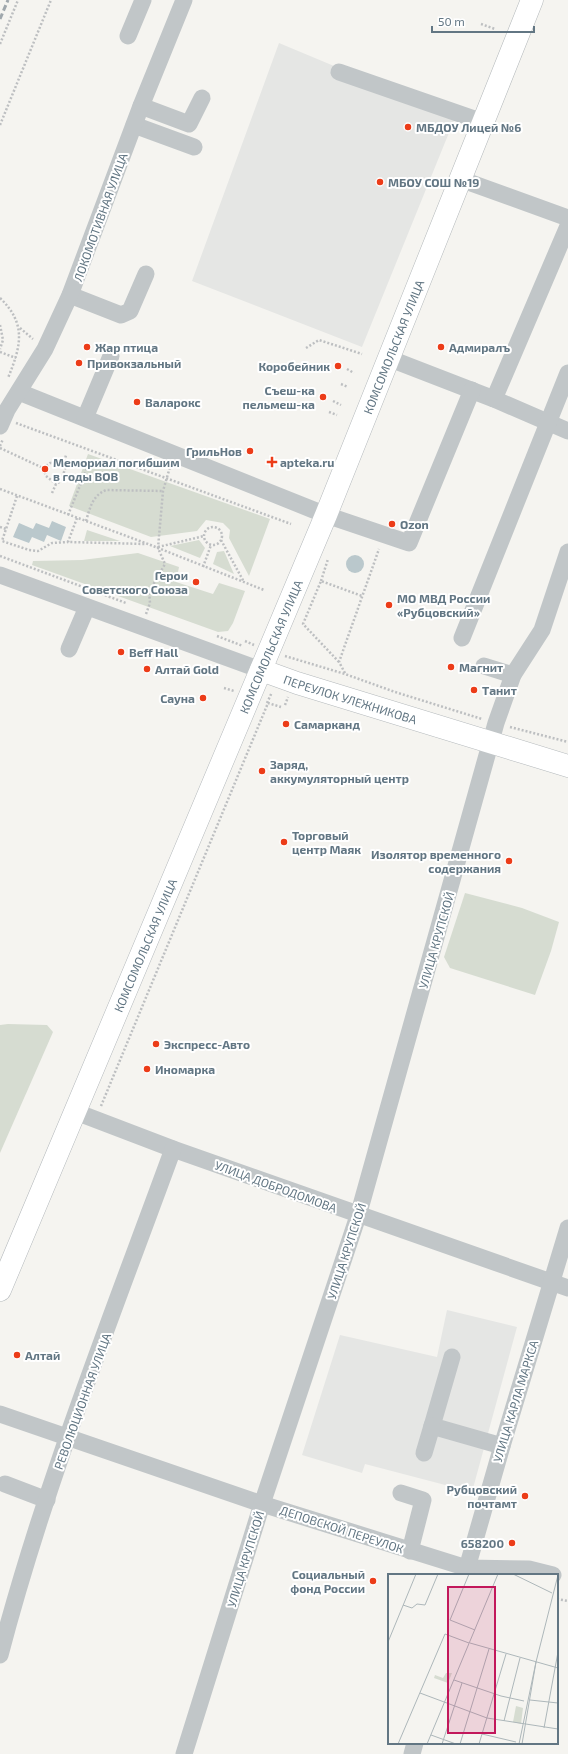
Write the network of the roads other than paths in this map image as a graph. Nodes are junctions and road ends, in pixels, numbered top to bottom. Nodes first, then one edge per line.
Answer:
1 (143, 0) edge
2 (184, 0) edge
3 (532, 0) edge
4 (128, 36) dead end
5 (339, 72) dead end
6 (202, 98) dead end
7 (141, 106) junction
8 (483, 122) junction
9 (134, 125) junction
10 (194, 147) dead end
11 (460, 179) junction
12 (568, 218) edge
13 (568, 226) edge
14 (146, 274) dead end
15 (70, 295) junction
16 (111, 356) dead end
17 (388, 358) junction
18 (568, 373) edge
19 (12, 389) junction
20 (472, 390) junction
21 (494, 399) junction
22 (85, 418) junction
23 (548, 422) junction
24 (5, 424) edge
25 (568, 432) edge
26 (326, 515) junction
27 (568, 552) edge
28 (0, 575) edge
29 (87, 607) junction
30 (462, 638) dead end
31 (69, 648) dead end
32 (265, 660) junction
33 (484, 666) dead end
34 (513, 675) junction
35 (494, 733) junction
36 (568, 766) edge
37 (76, 1112) junction
38 (173, 1149) junction
39 (358, 1216) junction
40 (568, 1228) edge
41 (551, 1283) junction
42 (568, 1288) edge
43 (0, 1290) edge
44 (452, 1357) dead end
45 (0, 1414) edge
46 (432, 1426) junction
47 (68, 1437) junction
48 (502, 1446) junction
49 (424, 1453) dead end
50 (5, 1484) dead end
51 (401, 1494) dead end
52 (47, 1500) junction
53 (262, 1504) junction
54 (410, 1551) junction
55 (466, 1571) edge
56 (549, 1574) edge
57 (558, 1576) edge
58 (568, 1579) edge
59 (0, 1655) edge
60 (415, 1744) edge
61 (184, 1754) edge
62 (412, 1754) edge

1 - 4 street
2 - 7 street, ЛОКОМОТИВНАЯ УЛИЦА
3 - 8 main road, КОМСОМОЛЬСКАЯ УЛИЦА
5 - 8 street
6 - 7 street
7 - 9 street, ЛОКОМОТИВНАЯ УЛИЦА
8 - 11 main road, КОМСОМОЛЬСКАЯ УЛИЦА
9 - 10 street
9 - 15 street, ЛОКОМОТИВНАЯ УЛИЦА
11 - 12 street
11 - 17 main road, КОМСОМОЛЬСКАЯ УЛИЦА
13 - 21 street
14 - 15 street
15 - 19 street, ЛОКОМОТИВНАЯ УЛИЦА
16 - 22 street
17 - 20 street
17 - 26 main road, КОМСОМОЛЬСКАЯ УЛИЦА
18 - 23 street
19 - 22 street
19 - 24 street, ЛОКОМОТИВНАЯ УЛИЦА
20 - 21 street
20 - 26 street
21 - 23 street
22 - 26 street
23 - 25 street
23 - 30 street
26 - 32 main road, КОМСОМОЛЬСКАЯ УЛИЦА
27 - 34 street, УЛИЦА КРУПСКОЙ
28 - 29 street, ПЕРЕУЛОК УЛЕЖНИКОВА
29 - 31 street
29 - 32 street, ПЕРЕУЛОК УЛЕЖНИКОВА
32 - 35 main road, ПЕРЕУЛОК УЛЕЖНИКОВА
32 - 37 main road, КОМСОМОЛЬСКАЯ УЛИЦА
33 - 34 street
34 - 35 street, УЛИЦА КРУПСКОЙ
35 - 36 main road, ПЕРЕУЛОК УЛЕЖНИКОВА
35 - 39 street, УЛИЦА КРУПСКОЙ
37 - 38 street, УЛИЦА ДОБРОДОМОВА
37 - 43 main road, КОМСОМОЛЬСКАЯ УЛИЦА
38 - 39 street, УЛИЦА ДОБРОДОМОВА
38 - 47 street, РЕВОЛЮЦИОННАЯ УЛИЦА
39 - 41 street, УЛИЦА ДОБРОДОМОВА
39 - 53 street, УЛИЦА КРУПСКОЙ
40 - 41 street, УЛИЦА КАРЛА МАРКСА
41 - 42 street, УЛИЦА ДОБРОДОМОВА
41 - 48 street, УЛИЦА КАРЛА МАРКСА
44 - 46 street
45 - 47 street, ДЕПОВСКОЙ ПЕРЕУЛОК
46 - 48 street
46 - 49 street
47 - 52 street, РЕВОЛЮЦИОННАЯ УЛИЦА
47 - 53 street, ДЕПОВСКОЙ ПЕРЕУЛОК
48 - 55 street, УЛИЦА КАРЛА МАРКСА
50 - 52 street
51 - 54 street
52 - 59 street, РЕВОЛЮЦИОННАЯ УЛИЦА
53 - 54 street, ДЕПОВСКОЙ ПЕРЕУЛОК
53 - 61 street, УЛИЦА КРУПСКОЙ
54 - 55 street, ДЕПОВСКОЙ ПЕРЕУЛОК
55 - 56 street, ДЕПОВСКОЙ ПЕРЕУЛОК
57 - 58 street
60 - 62 street

